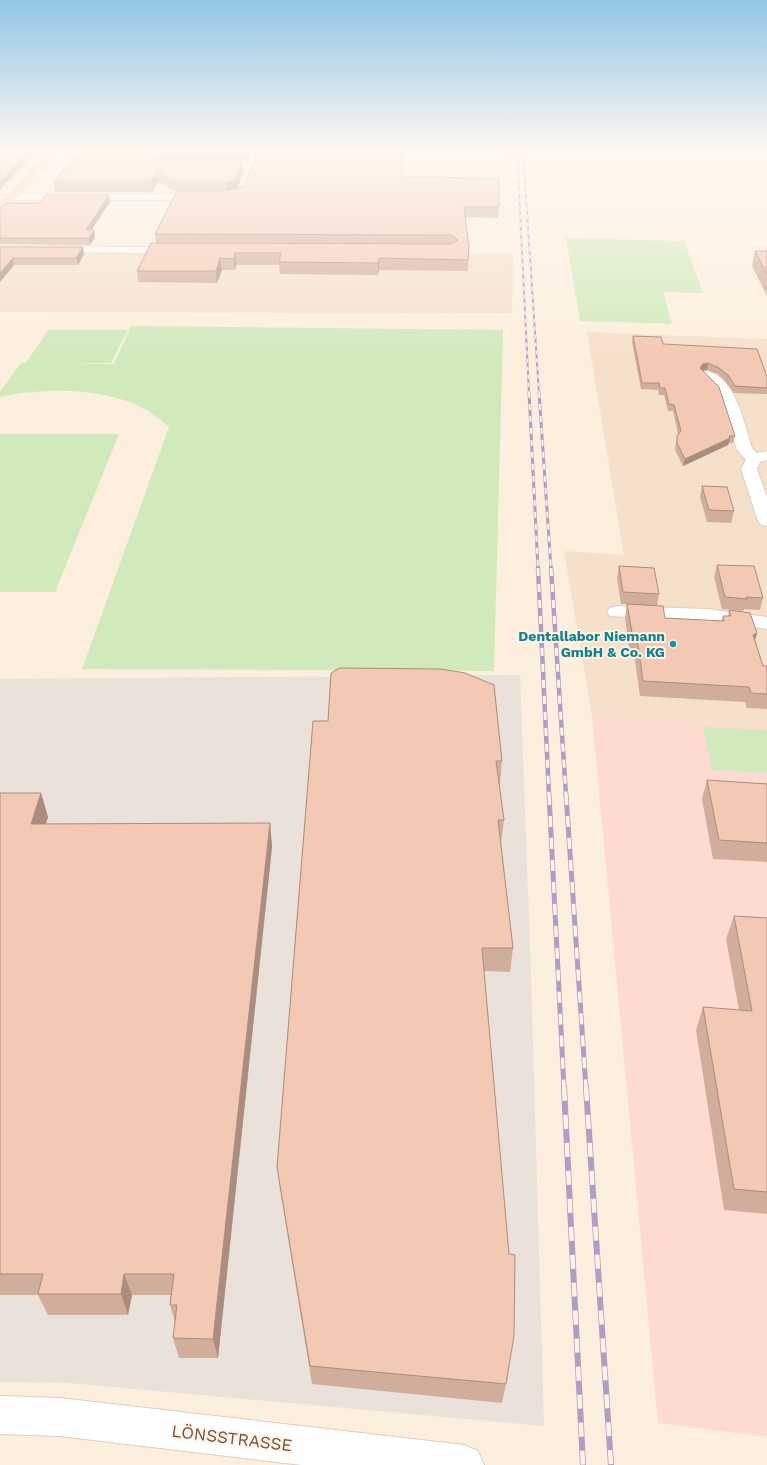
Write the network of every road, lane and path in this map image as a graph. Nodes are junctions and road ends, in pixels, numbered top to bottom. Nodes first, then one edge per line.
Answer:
1 (0, 249) edge
2 (190, 250) edge
3 (707, 375) edge
4 (760, 457) edge
5 (767, 520) edge
6 (617, 612) dead end
7 (767, 624) edge
8 (0, 1415) edge
9 (464, 1465) edge

1 - 2 street
3 - 4 street
4 - 5 street
6 - 7 street
8 - 9 street, LÖNSSTRASSE

